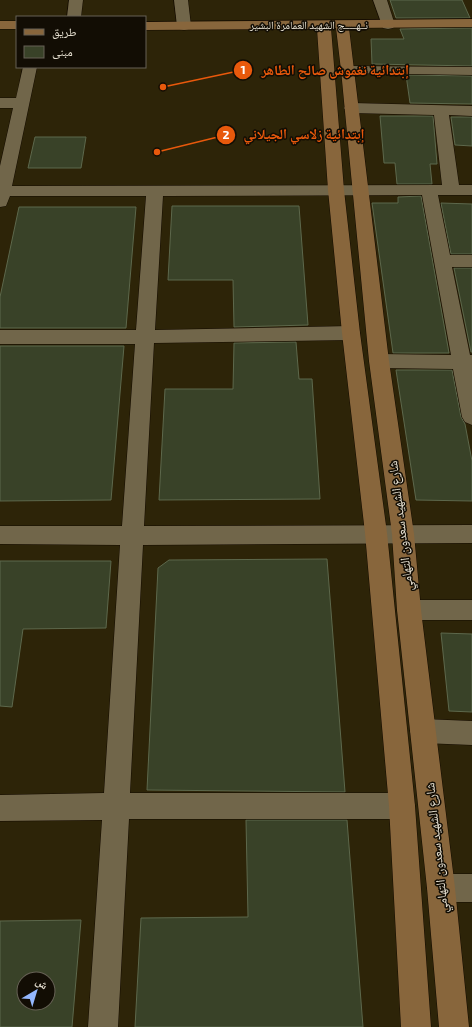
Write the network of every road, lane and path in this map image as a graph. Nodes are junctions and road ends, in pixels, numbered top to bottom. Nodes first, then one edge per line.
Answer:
1 (76, 0) edge
2 (181, 0) edge
3 (380, 0) edge
4 (74, 16) edge
5 (472, 24) edge
6 (0, 25) edge
7 (16, 25) edge
8 (388, 25) junction
9 (146, 26) edge
10 (184, 26) junction
11 (333, 29) junction
12 (472, 32) edge
13 (146, 34) edge
14 (0, 35) edge
15 (16, 35) edge
16 (30, 68) edge
17 (348, 70) junction
18 (472, 70) edge
19 (0, 103) edge
20 (21, 103) junction
21 (352, 108) junction
22 (441, 111) junction
23 (472, 111) edge
24 (360, 189) junction
25 (155, 190) junction
26 (336, 190) junction
27 (429, 190) junction
28 (451, 190) junction
29 (472, 190) edge
30 (1, 195) edge
31 (442, 261) junction
32 (472, 261) edge
33 (351, 333) junction
34 (0, 336) edge
35 (145, 337) junction
36 (379, 361) junction
37 (467, 362) edge
38 (472, 417) edge
39 (376, 533) junction
40 (403, 534) junction
41 (472, 534) edge
42 (0, 535) edge
43 (132, 537) junction
44 (409, 610) junction
45 (472, 610) edge
46 (423, 731) junction
47 (472, 733) edge
48 (116, 806) junction
49 (402, 806) junction
50 (0, 808) edge
51 (441, 888) junction
52 (472, 888) edge
53 (104, 1027) edge
54 (416, 1027) edge
55 (454, 1027) edge

1 - 4 street
2 - 10 street
3 - 8 street
5 - 8 street, نــهـــــج الشهيد العمامرة البشير
6 - 7 street
8 - 11 street, نــهـــــج الشهيد العمامرة البشير
9 - 10 street, نــهـــــج الشهيد العمامرة البشير
10 - 11 street, نــهـــــج الشهيد العمامرة البشير
11 - 12 street, نــهـــــج الشهيد العمامرة البشير
11 - 13 street, نــهـــــج الشهيد العمامرة البشير
11 - 17 street, شارع الشهيد سعدون التهامي
11 - 26 street, شارع الشهيد سعدون التهامي
14 - 15 street
16 - 20 street
17 - 18 street
17 - 21 street, شارع الشهيد سعدون التهامي
19 - 20 street
20 - 30 street
21 - 22 street
21 - 24 street, شارع الشهيد سعدون التهامي
22 - 23 street
22 - 28 street
24 - 26 street
24 - 27 street
24 - 36 street, شارع الشهيد سعدون التهامي
25 - 26 street
25 - 30 street
25 - 35 street
26 - 33 street, شارع الشهيد سعدون التهامي
27 - 28 street
27 - 31 street
28 - 29 street
31 - 32 street
31 - 37 street
33 - 35 street
33 - 39 street, شارع الشهيد سعدون التهامي
34 - 35 street
35 - 43 street
36 - 37 street
36 - 40 street, شارع الشهيد سعدون التهامي
37 - 38 street
39 - 40 street
39 - 43 street
39 - 49 street, شارع الشهيد سعدون التهامي
40 - 41 street
40 - 44 street, شارع الشهيد سعدون التهامي
42 - 43 street
43 - 48 street
44 - 45 street
44 - 46 street, شارع الشهيد سعدون التهامي
46 - 47 street
46 - 51 street, شارع الشهيد سعدون التهامي
48 - 49 street
48 - 50 street
48 - 53 street
49 - 54 street, شارع الشهيد سعدون التهامي
51 - 52 street
51 - 55 street, شارع الشهيد سعدون التهامي

